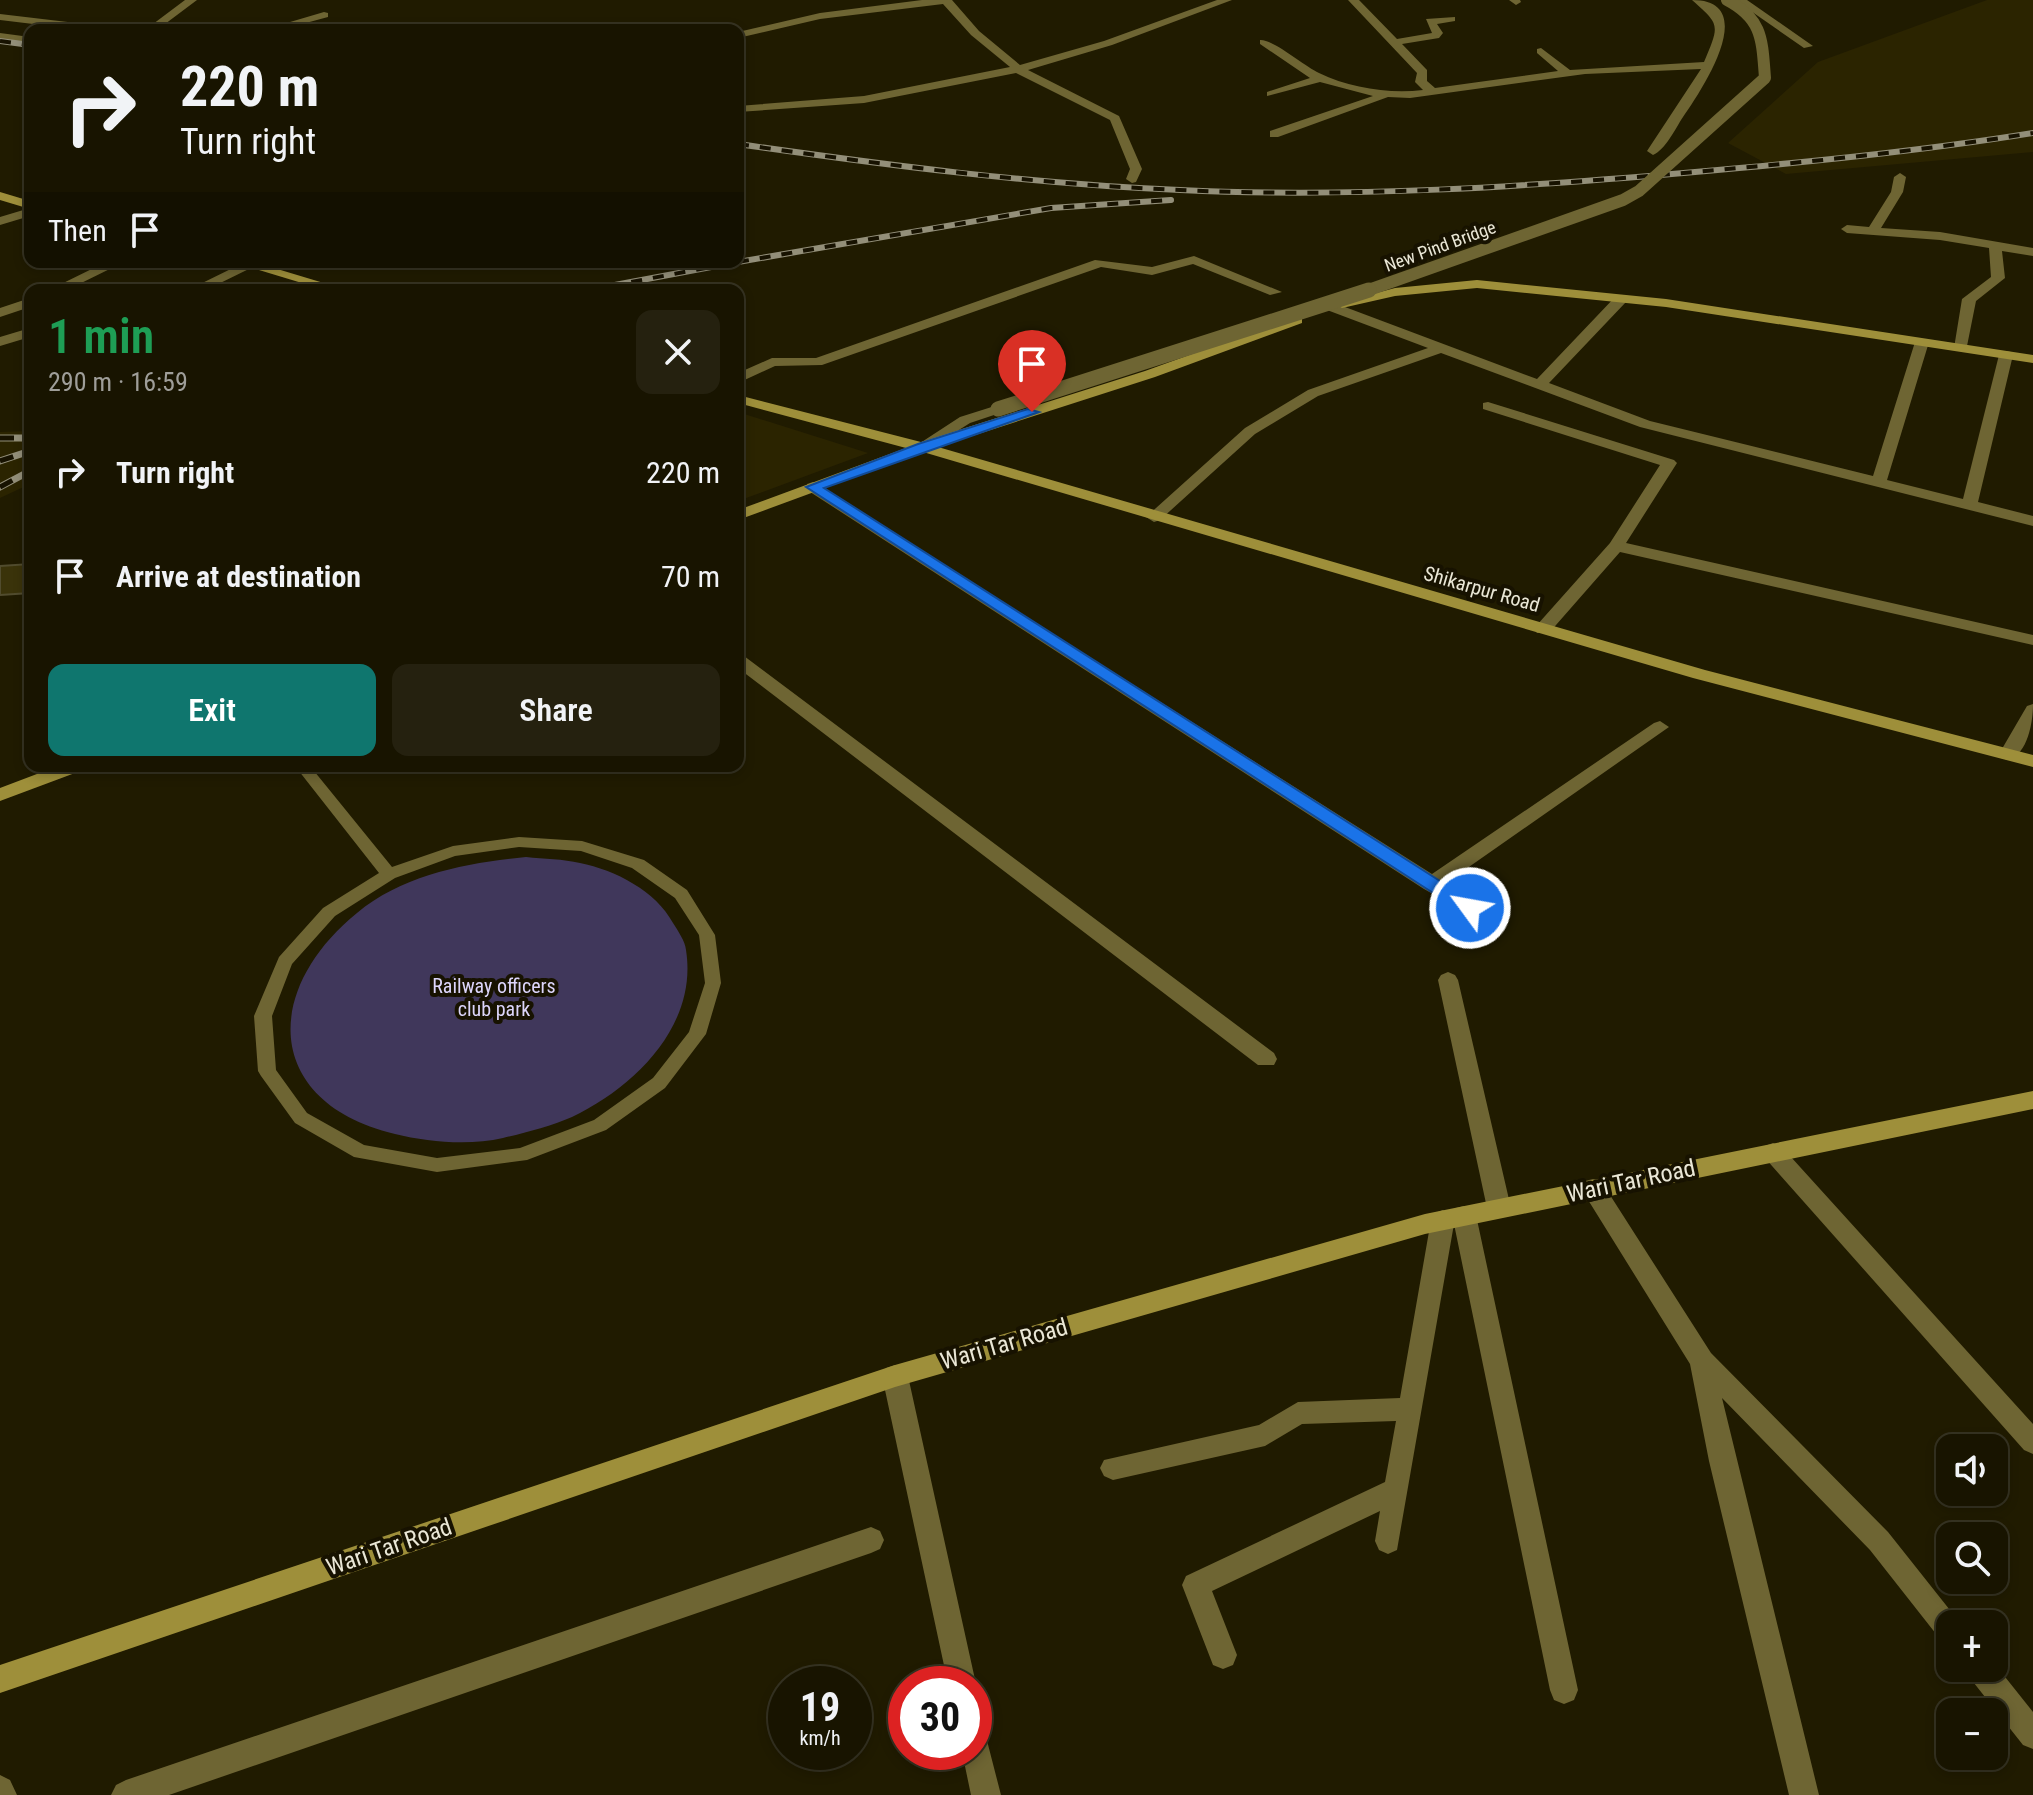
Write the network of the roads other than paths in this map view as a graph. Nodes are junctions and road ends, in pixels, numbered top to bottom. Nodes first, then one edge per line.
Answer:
1 (192, 0) edge
2 (946, 0) edge
3 (1197, 0) edge
4 (1227, 0) edge
5 (1353, 0) edge
6 (1697, 0) edge
7 (1727, 0) edge
8 (1740, 0) edge
9 (1210, 7) junction
10 (1, 12) edge
11 (324, 15) dead end
12 (1451, 19) dead end
13 (74, 24) edge
14 (158, 24) edge
15 (290, 24) edge
16 (744, 34) edge
17 (0, 36) edge
18 (24, 39) edge
19 (1264, 42) dead end
20 (1397, 42) junction
21 (1808, 46) dead end
22 (1541, 51) dead end
23 (1707, 65) junction
24 (1020, 70) junction
25 (1567, 73) junction
26 (1317, 79) junction
27 (1431, 91) junction
28 (1271, 94) dead end
29 (1389, 94) junction
30 (744, 109) edge
31 (1274, 134) dead end
32 (1653, 151) dead end
33 (1900, 177) dead end
34 (1132, 179) dead end
35 (0, 196) edge
36 (24, 203) edge
37 (24, 214) edge
38 (0, 221) edge
39 (1847, 229) dead end
40 (1873, 231) junction
41 (1995, 245) junction
42 (2033, 252) edge
43 (104, 268) edge
44 (237, 268) edge
45 (260, 268) edge
46 (69, 284) edge
47 (207, 284) edge
48 (318, 284) edge
49 (1275, 292) dead end
50 (1621, 299) junction
51 (24, 304) edge
52 (1332, 307) junction
53 (0, 313) edge
54 (24, 334) edge
55 (0, 342) edge
56 (1922, 342) junction
57 (1443, 347) junction
58 (1961, 348) junction
59 (2006, 355) junction
60 (2033, 359) edge
61 (744, 376) edge
62 (1540, 384) junction
63 (744, 401) edge
64 (1488, 406) dead end
65 (922, 447) junction
66 (1878, 484) junction
67 (813, 487) junction
68 (1969, 507) junction
69 (744, 513) edge
70 (1154, 517) junction
71 (2033, 521) edge
72 (1616, 546) junction
73 (1543, 629) junction
74 (2033, 640) edge
75 (744, 665) edge
76 (2033, 710) edge
77 (1660, 727) dead end
78 (2008, 754) junction
79 (2033, 761) edge
80 (60, 772) edge
81 (307, 772) edge
82 (0, 795) edge
83 (389, 874) junction
84 (1431, 884) junction
85 (1470, 908) dead end
86 (1448, 980) dead end
87 (1266, 1059) dead end
88 (2033, 1100) edge
89 (1773, 1152) junction
90 (1593, 1188) junction
91 (1499, 1208) junction
92 (1454, 1218) junction
93 (1702, 1361) junction
94 (895, 1376) junction
95 (1410, 1409) junction
96 (2033, 1442) edge
97 (1113, 1468) dead end
98 (1396, 1490) junction
99 (871, 1540) dead end
100 (1388, 1541) dead end
101 (1936, 1612) edge
102 (1223, 1655) dead end
103 (958, 1666) edge
104 (0, 1679) edge
105 (1991, 1682) edge
106 (1564, 1690) dead end
107 (2033, 1735) edge
108 (981, 1770) edge
109 (126, 1795) edge
110 (986, 1795) edge
111 (1804, 1795) edge

1 - 14 street
2 - 16 street
2 - 24 street
3 - 9 street
4 - 9 street
5 - 20 street
6 - 23 street
7 - 65 street, New Pind Bridge, bridge
8 - 21 street
9 - 24 street
10 - 13 street
11 - 15 street
12 - 20 street
17 - 18 street
19 - 26 street
20 - 27 street
22 - 25 street
23 - 25 street
23 - 32 street
24 - 30 street
24 - 34 street
25 - 27 street
26 - 28 street
26 - 29 street
27 - 29 street
29 - 31 street
33 - 40 street
35 - 36 street
37 - 38 street
39 - 40 street
40 - 41 street
41 - 42 street
41 - 58 street
43 - 46 street
44 - 47 street
45 - 48 street
49 - 61 street
50 - 52 street
50 - 56 street
50 - 62 street
51 - 53 street
52 - 57 street
52 - 65 street
54 - 55 street
56 - 58 street
56 - 66 street
57 - 62 street
57 - 70 street
58 - 59 street
59 - 60 street
59 - 68 street
62 - 66 street
63 - 65 street, Shikarpur Road
64 - 72 street
65 - 67 street
65 - 70 street, Shikarpur Road
66 - 68 street
67 - 69 street
67 - 84 street
68 - 71 street
70 - 73 street, Shikarpur Road
72 - 73 street
72 - 74 street
73 - 78 street, Shikarpur Road
75 - 87 street
76 - 78 street
77 - 84 street
78 - 79 street, Shikarpur Road
80 - 82 street
81 - 83 lane
83 - 83 lane
84 - 85 street
86 - 91 street
88 - 89 street, Wari Tar Road
89 - 90 street, Wari Tar Road
89 - 96 street
90 - 91 street, Wari Tar Road
90 - 93 street
91 - 92 street, Wari Tar Road
92 - 94 street, Wari Tar Road
92 - 95 street
92 - 106 street
93 - 101 street
93 - 111 street
94 - 103 street
94 - 104 street, Wari Tar Road
95 - 97 street
95 - 98 street
98 - 100 street
98 - 102 street
99 - 109 street
105 - 107 street
108 - 110 street

